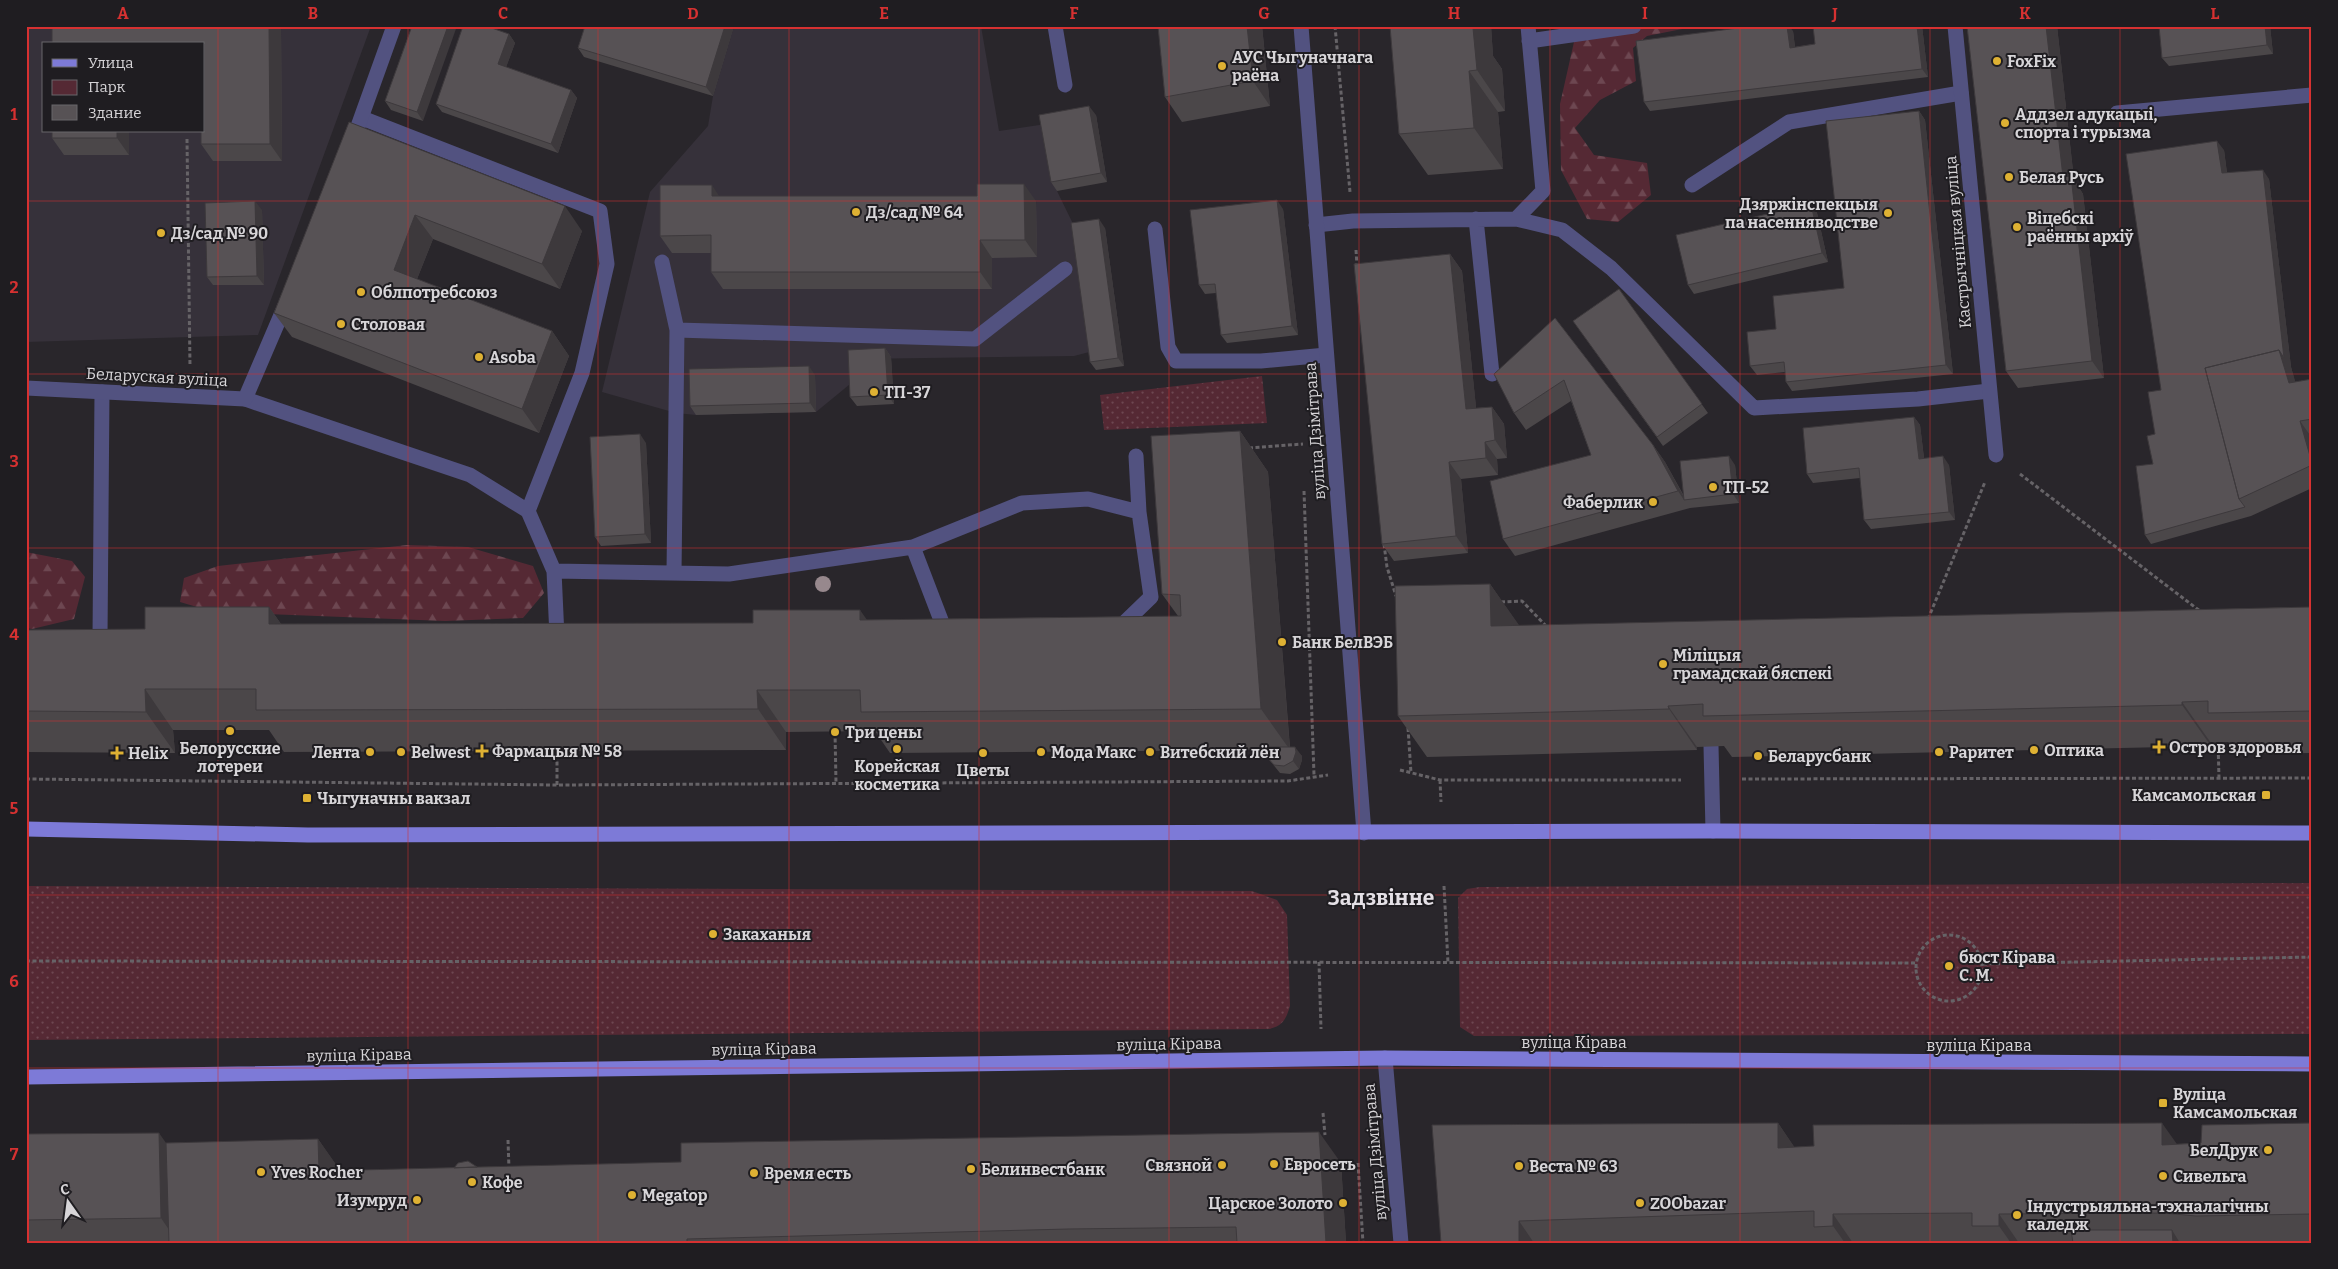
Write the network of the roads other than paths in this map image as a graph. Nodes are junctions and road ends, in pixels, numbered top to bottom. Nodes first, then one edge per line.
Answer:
1 (394, 26) edge
2 (1054, 26) edge
3 (1301, 26) edge
4 (1634, 26) edge
5 (1955, 26) edge
6 (1529, 34) edge
7 (1065, 85) dead end
8 (1962, 93) junction
9 (2312, 95) edge
10 (2117, 113) dead end
11 (362, 118) junction
12 (347, 154) edge
13 (1692, 185) dead end
14 (1516, 219) junction
15 (1476, 220) junction
16 (1316, 225) junction
17 (1155, 229) dead end
18 (662, 262) dead end
19 (1065, 269) dead end
20 (292, 289) edge
21 (677, 330) junction
22 (1326, 354) junction
23 (1492, 374) edge
24 (26, 388) edge
25 (1989, 391) junction
26 (102, 392) junction
27 (245, 400) junction
28 (1996, 455) road end
29 (1136, 456) dead end
30 (528, 511) junction
31 (1139, 512) junction
32 (913, 547) junction
33 (554, 571) junction
34 (674, 573) junction
35 (1103, 625) edge
36 (925, 628) edge
37 (119, 636) edge
38 (576, 636) edge
39 (538, 637) edge
40 (557, 637) junction
41 (82, 638) edge
42 (100, 638) junction
43 (1711, 746) edge
44 (26, 828) edge
45 (1713, 831) junction
46 (1364, 833) junction
47 (2312, 833) edge
48 (1384, 1058) junction
49 (2312, 1064) edge
50 (26, 1077) edge
51 (1401, 1243) edge

1 - 11 street
2 - 7 street
3 - 16 street, вуліца Дзімітрава
4 - 6 street
5 - 8 street, Кастрычніцкая вуліца
6 - 14 street
8 - 13 street
8 - 25 street, Кастрычніцкая вуліца
9 - 10 street
11 - 12 street
11 - 30 street
14 - 15 street
14 - 25 street
15 - 16 street
15 - 23 street
16 - 22 street, вуліца Дзімітрава
17 - 22 street
18 - 21 street
19 - 21 street
20 - 27 street, Беларуская вуліца
21 - 34 street
22 - 46 street, вуліца Дзімітрава
24 - 26 street, Беларуская вуліца
25 - 28 street, Кастрычніцкая вуліца
26 - 27 street, Беларуская вуліца
26 - 42 street
27 - 30 street
29 - 31 street
30 - 33 street
31 - 32 street
31 - 35 street
32 - 34 street
32 - 36 street
33 - 34 street
33 - 40 street
37 - 42 street
38 - 40 street
39 - 40 street
41 - 42 street
43 - 45 street
44 - 46 main road
45 - 46 main road
45 - 47 main road
48 - 49 main road, вуліца Кірава
48 - 50 main road, вуліца Кірава
48 - 51 street, вуліца Дзімітрава

